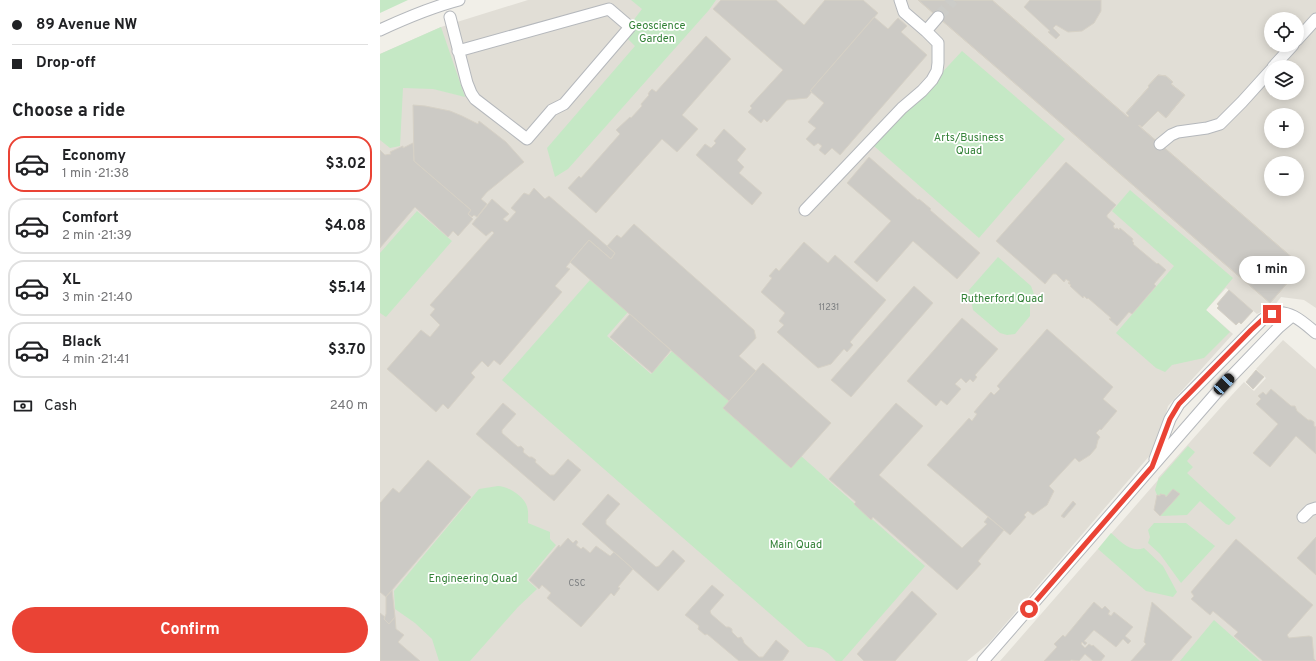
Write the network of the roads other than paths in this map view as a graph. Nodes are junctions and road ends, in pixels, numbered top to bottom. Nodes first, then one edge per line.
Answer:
1 (459, 0) edge
2 (900, 0) edge
3 (450, 17) dead end
4 (938, 17) tunnel mouth
5 (1316, 19) edge
6 (380, 30) edge
7 (926, 31) junction
8 (1304, 32) edge
9 (458, 51) junction
10 (1287, 52) edge
11 (1279, 60) edge
12 (1264, 78) edge
13 (1160, 144) dead end
14 (805, 210) dead end
15 (1297, 319) junction
16 (1316, 333) edge
17 (1152, 467) junction
18 (1316, 508) edge
19 (1303, 517) dead end
20 (983, 661) edge

1 - 6 street
2 - 7 street
3 - 9 street
4 - 7 street
5 - 8 street
7 - 14 street
9 - 9 street
10 - 11 street
12 - 13 street
15 - 16 street
15 - 17 street
15 - 17 street
17 - 20 street
18 - 19 street

